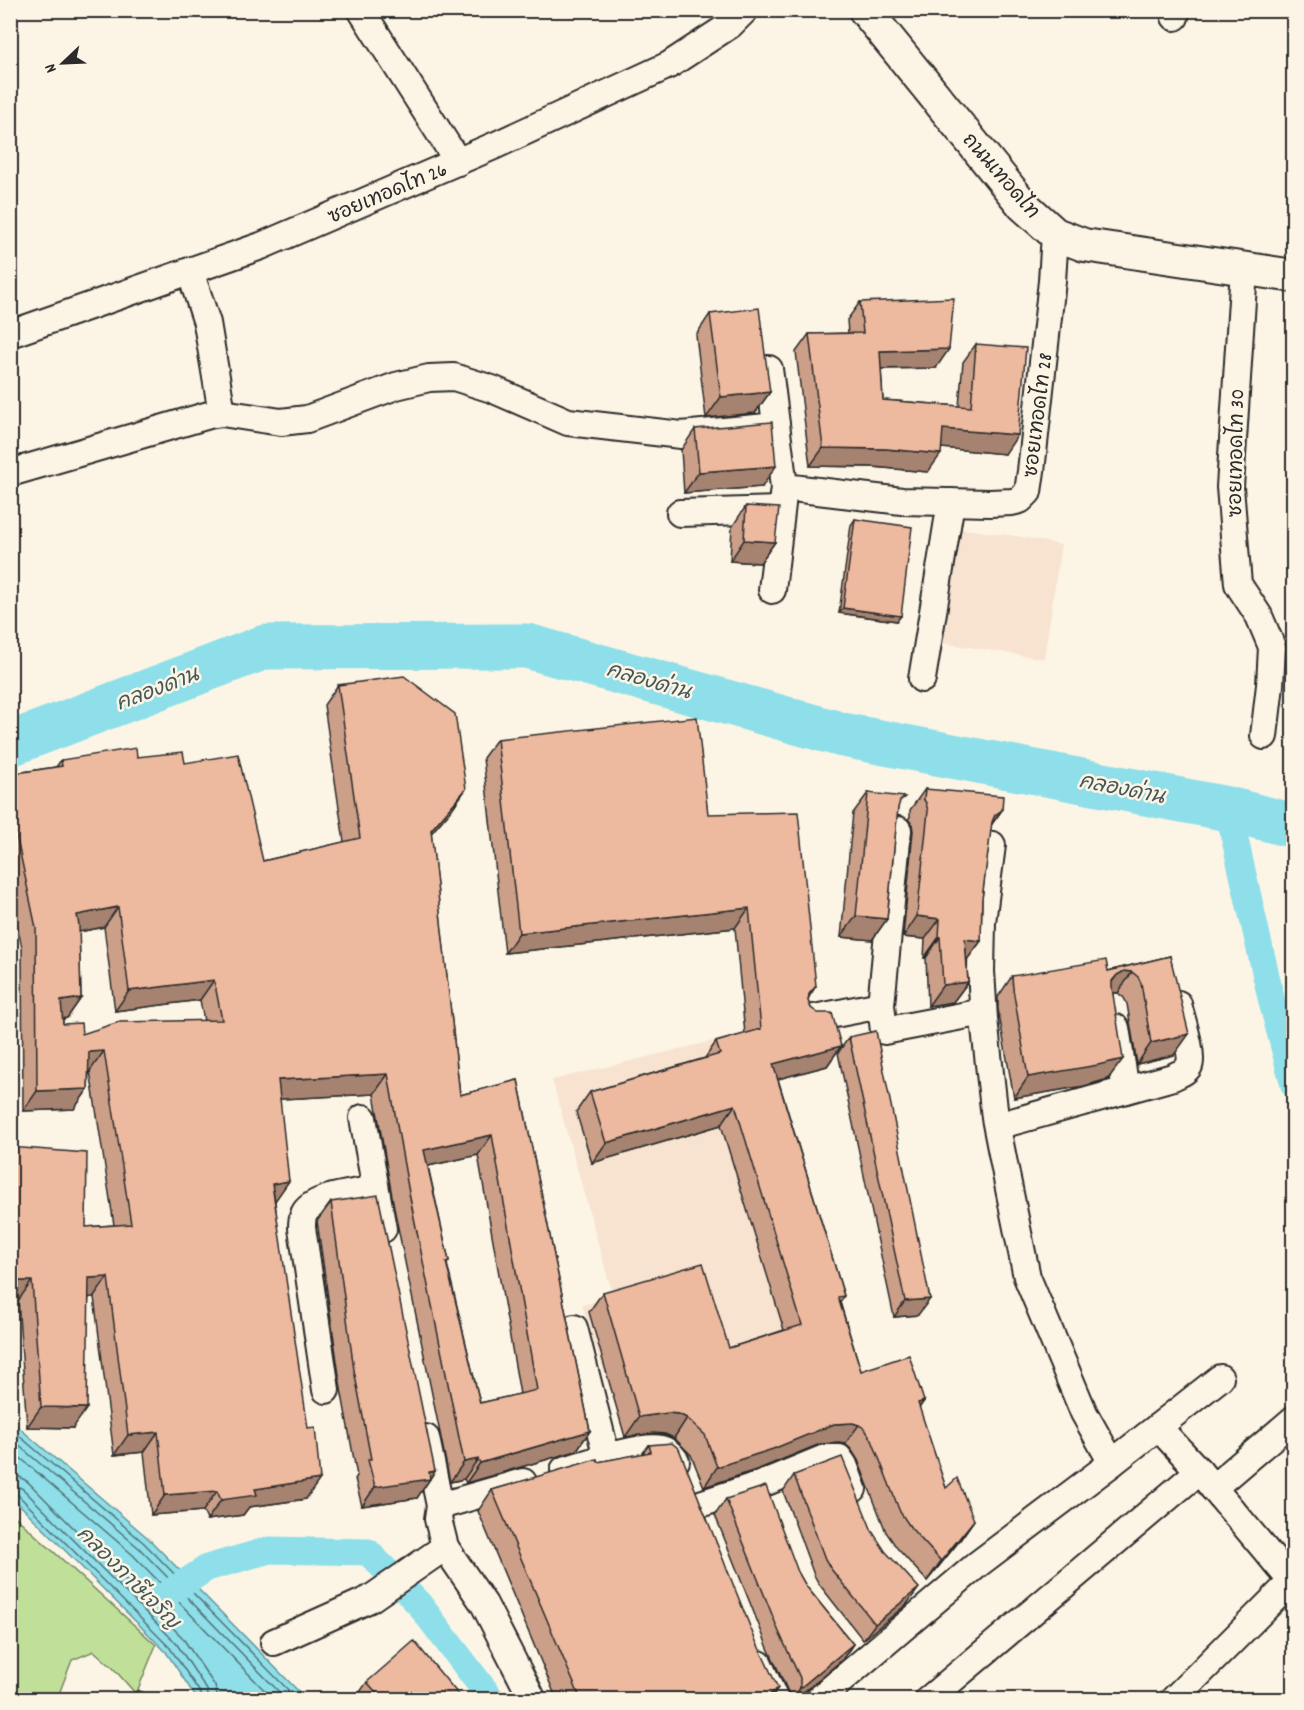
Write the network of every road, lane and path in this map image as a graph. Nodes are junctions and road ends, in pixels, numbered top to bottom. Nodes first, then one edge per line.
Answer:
1 (361, 10) edge
2 (745, 10) edge
3 (865, 10) edge
4 (458, 162) junction
5 (1055, 234) junction
6 (1244, 269) junction
7 (190, 271) junction
8 (1293, 276) edge
9 (10, 334) edge
10 (769, 369) edge
11 (222, 413) junction
12 (776, 426) junction
13 (10, 473) edge
14 (782, 498) junction
15 (951, 501) junction
16 (680, 513) dead end
17 (772, 590) dead end
18 (922, 679) dead end
19 (1264, 736) dead end
20 (898, 830) edge
21 (992, 845) edge
22 (1172, 979) edge
23 (881, 1005) junction
24 (1112, 1006) edge
25 (983, 1012) junction
26 (809, 1019) edge
27 (1126, 1090) junction
28 (363, 1118) dead end
29 (997, 1126) junction
30 (375, 1190) junction
31 (387, 1251) edge
32 (574, 1328) dead end
33 (1220, 1378) dead end
34 (326, 1390) dead end
35 (421, 1413) edge
36 (1293, 1419) edge
37 (1158, 1427) junction
38 (607, 1458) junction
39 (1112, 1463) junction
40 (1206, 1479) junction
41 (440, 1506) junction
42 (860, 1507) edge
43 (445, 1547) junction
44 (1292, 1583) edge
45 (274, 1642) dead end
46 (750, 1643) edge
47 (533, 1700) edge
48 (775, 1700) edge
49 (818, 1700) edge
50 (928, 1700) edge
51 (1173, 1700) edge

1 - 4 street
2 - 4 street, ซอยเทอดไท 26
3 - 5 main road, ถนนเทอดไท
4 - 7 street, ซอยเทอดไท 26
5 - 6 main road, ถนนเทอดไท
5 - 15 street, ซอยเทอดไท 28
6 - 8 main road, ถนนเทอดไท
6 - 19 street, ซอยเทอดไท 30
7 - 9 street, ซอยเทอดไท 26
7 - 11 street
10 - 12 street
11 - 12 street
11 - 13 street
12 - 14 street
14 - 15 street, ซอยเทอดไท 28
14 - 16 street, ซอยเทอดไท 28
14 - 17 street
15 - 18 street
20 - 23 street
21 - 25 street
22 - 27 street
23 - 25 street
23 - 26 street
24 - 27 street
25 - 29 street
27 - 29 street
28 - 30 street
29 - 39 street
30 - 31 street
30 - 34 street
32 - 38 street
33 - 37 street
35 - 41 street
36 - 40 street
37 - 39 street
37 - 40 street
38 - 41 street
38 - 42 street
39 - 49 street
40 - 44 street
40 - 50 street
41 - 43 street
43 - 45 street
43 - 47 street
44 - 51 street
46 - 48 street

